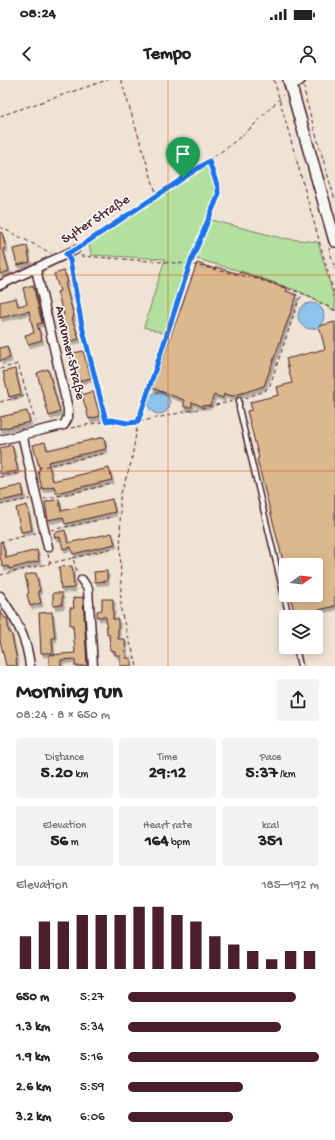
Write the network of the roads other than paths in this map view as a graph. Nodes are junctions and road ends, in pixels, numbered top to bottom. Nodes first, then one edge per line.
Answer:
1 (302, 80) edge
2 (290, 84) edge
3 (335, 241) edge
4 (75, 250) road end
5 (36, 269) junction
6 (0, 285) edge
7 (238, 400) road end
8 (22, 434) junction
9 (0, 440) edge
10 (48, 547) road end
11 (82, 580) road end
12 (0, 596) edge
13 (287, 610) edge
14 (297, 654) edge
15 (30, 666) edge
16 (93, 666) edge
17 (300, 666) edge

1 - 2 street
2 - 3 main road
4 - 5 street, Sylter Straße
5 - 6 street, Sylter Straße
5 - 8 street, Amrumer Straße
7 - 13 lane
8 - 9 street
8 - 10 street
11 - 16 street
12 - 15 street
14 - 17 lane

